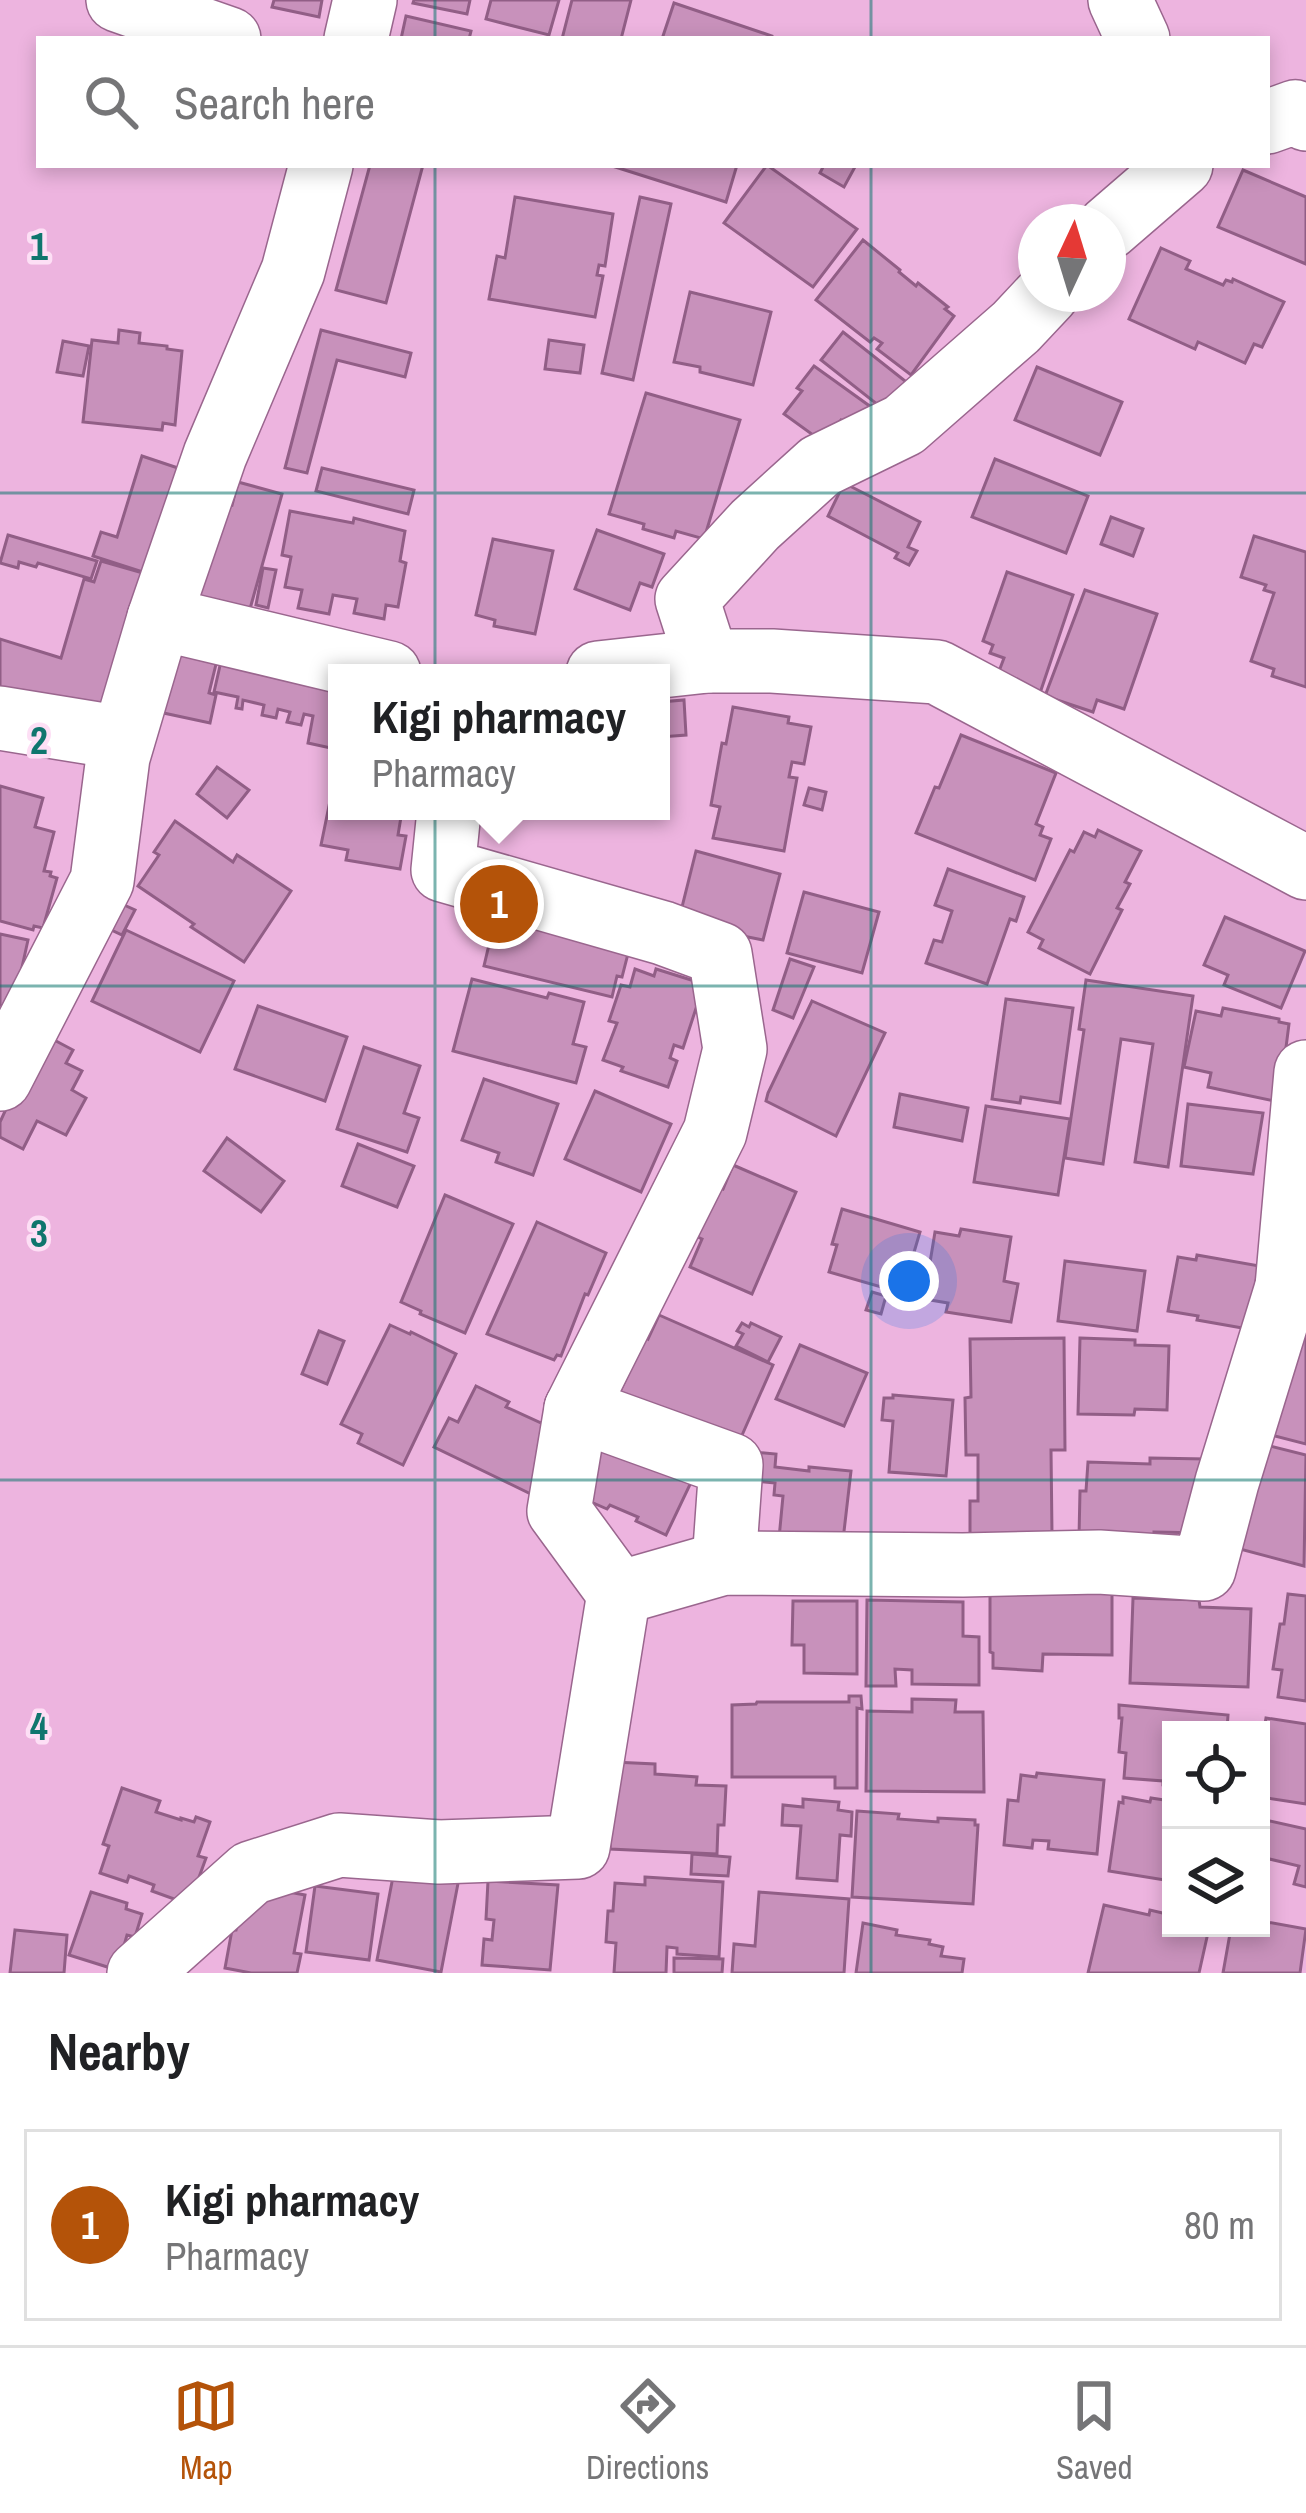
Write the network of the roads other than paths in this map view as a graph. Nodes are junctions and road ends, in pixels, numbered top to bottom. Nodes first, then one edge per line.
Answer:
1 (118, 0) edge
2 (365, 0) edge
3 (1120, 0) edge
4 (220, 36) edge
5 (357, 36) edge
6 (1137, 36) edge
7 (1306, 118) edge
8 (1270, 121) edge
9 (320, 168) edge
10 (1178, 168) edge
11 (1126, 212) edge
12 (1030, 312) edge
13 (159, 618) junction
14 (707, 661) junction
15 (351, 664) edge
16 (670, 665) edge
17 (0, 718) edge
18 (123, 738) junction
19 (448, 820) edge
20 (1306, 868) edge
21 (1306, 1072) edge
22 (0, 1079) edge
23 (1296, 1289) edge
24 (576, 1409) junction
25 (724, 1563) junction
26 (620, 1593) junction
27 (139, 1973) edge

1 - 4 street
2 - 5 street
3 - 6 street
7 - 8 street
9 - 13 street
10 - 11 street
12 - 14 street
13 - 15 street
13 - 18 street
14 - 16 street
14 - 20 street
17 - 18 street
18 - 22 street
19 - 24 street
21 - 23 street
23 - 25 street
24 - 25 street
24 - 26 street
25 - 26 street
26 - 27 street

